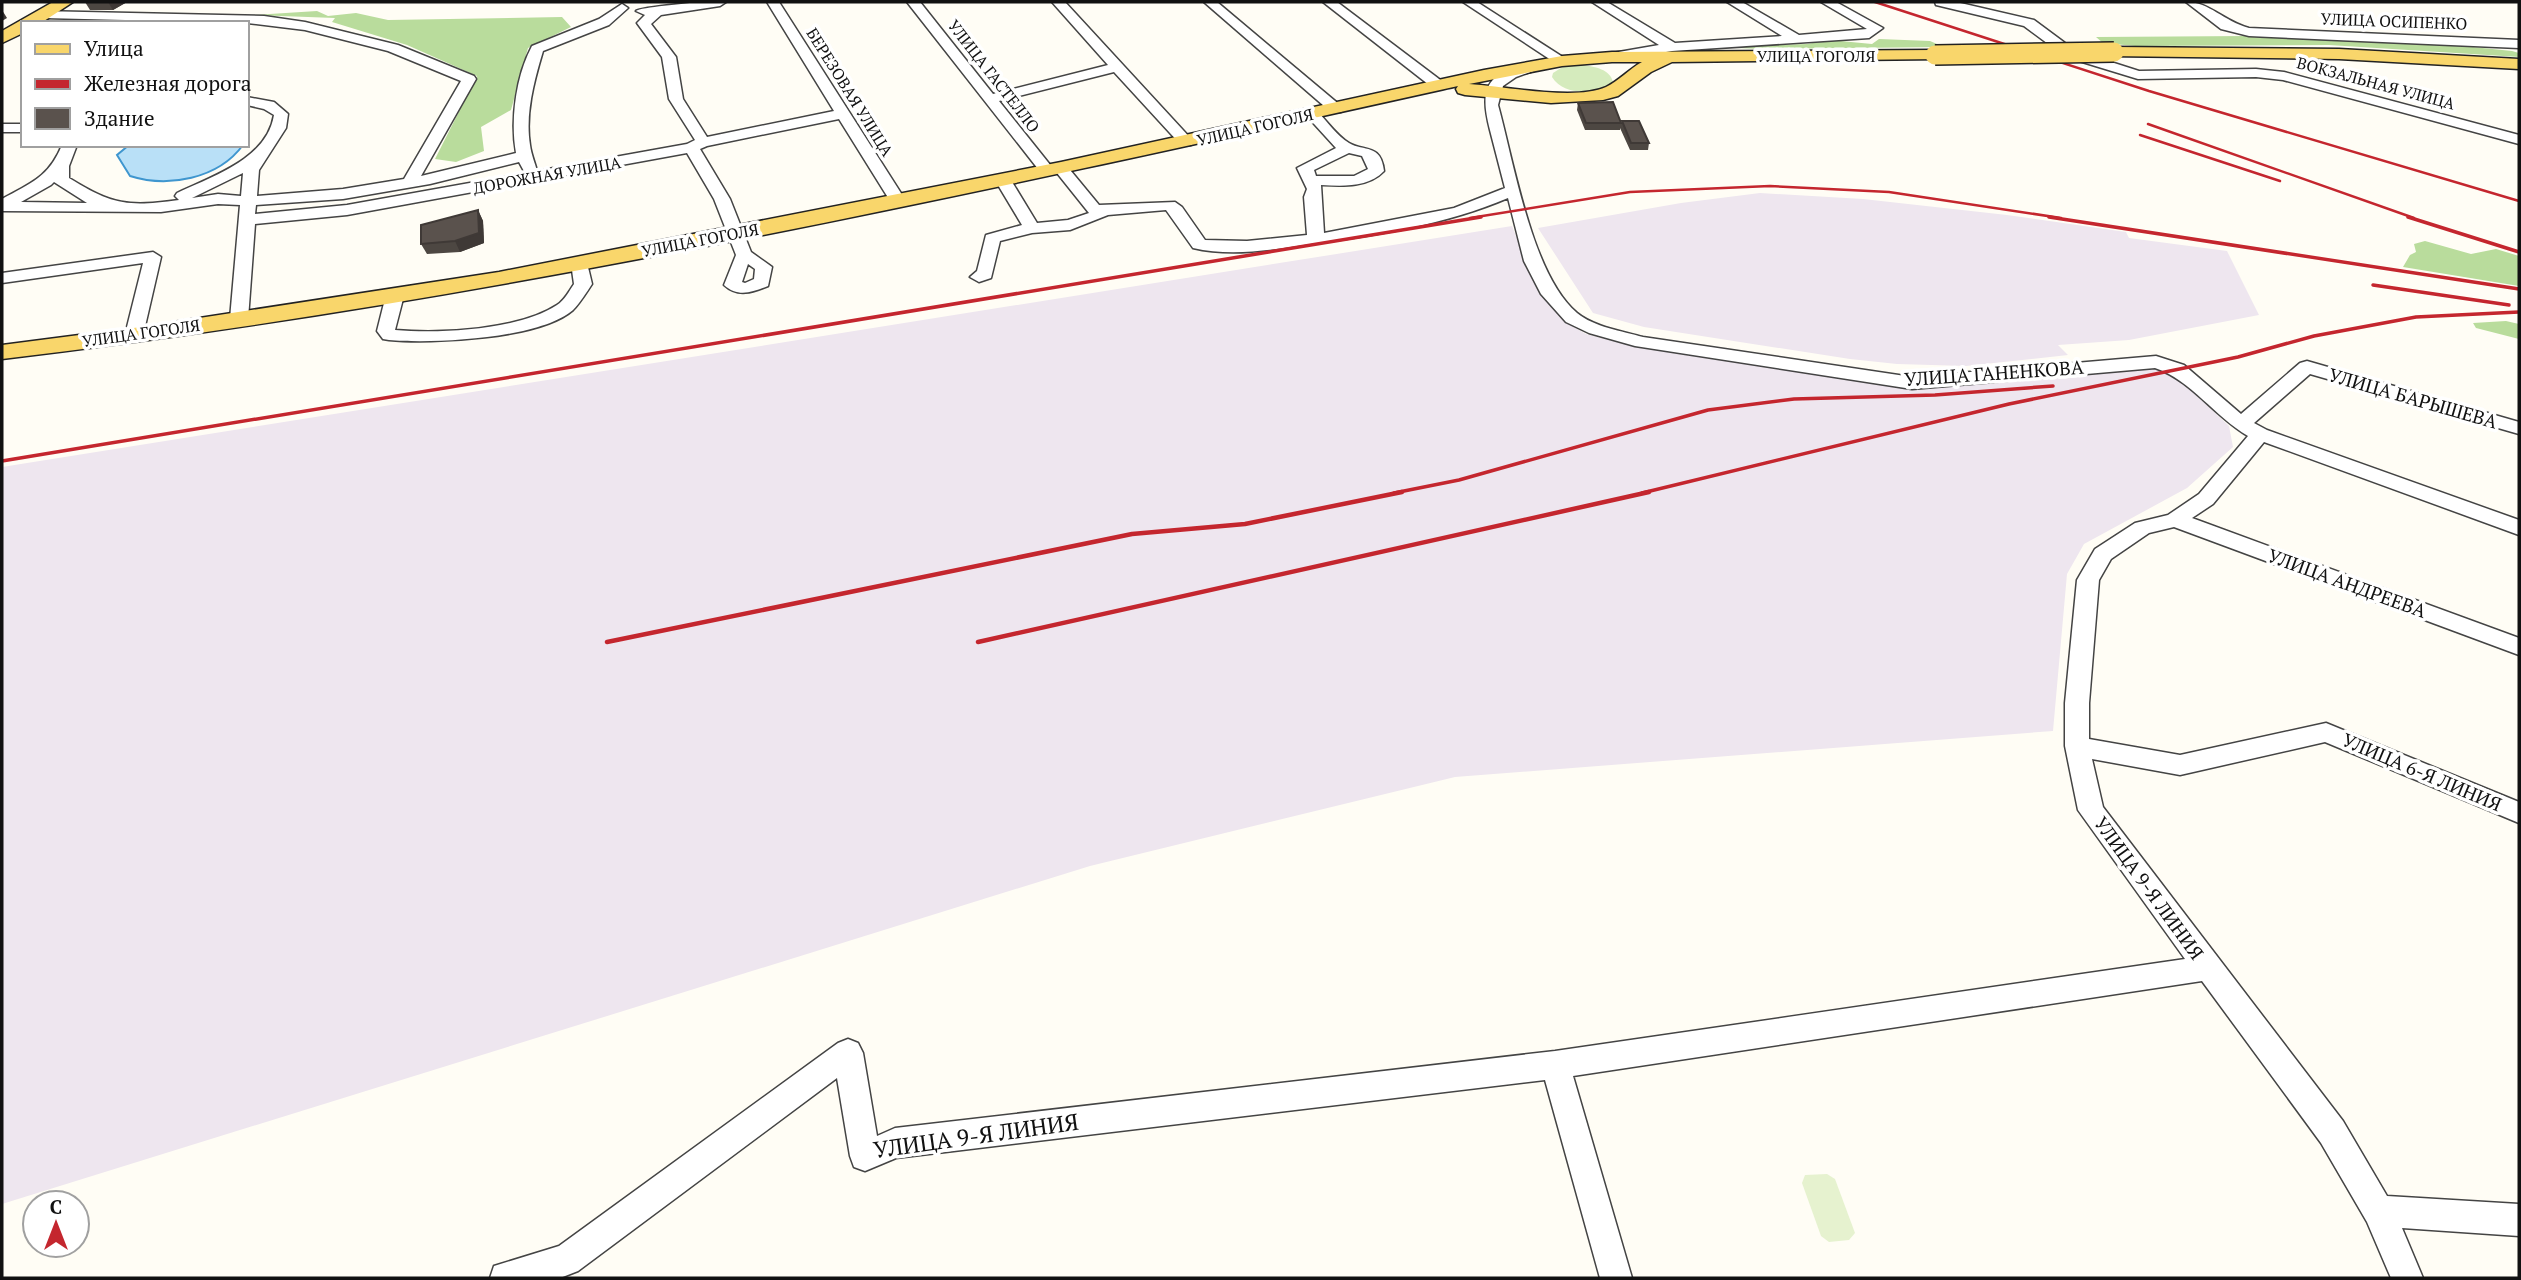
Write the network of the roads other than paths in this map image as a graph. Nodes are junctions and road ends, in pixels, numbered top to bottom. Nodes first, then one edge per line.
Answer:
1 (65, 2) edge
2 (720, 2) edge
3 (772, 2) edge
4 (913, 2) edge
5 (1058, 2) edge
6 (1210, 2) edge
7 (1329, 2) edge
8 (1469, 2) edge
9 (1598, 2) edge
10 (1733, 2) edge
11 (1827, 2) edge
12 (1941, 2) edge
13 (2192, 2) edge
14 (618, 5) edge
15 (657, 12) junction
16 (44, 14) junction
17 (32, 21) edge
18 (217, 21) edge
19 (21, 27) edge
20 (2, 38) edge
21 (1794, 38) junction
22 (2519, 44) edge
23 (1672, 47) junction
24 (1612, 57) junction
25 (1697, 57) junction
26 (1555, 63) junction
27 (2519, 64) edge
28 (1116, 67) junction
29 (1439, 87) junction
30 (1493, 90) junction
31 (1610, 91) junction
32 (1577, 96) junction
33 (989, 99) junction
34 (248, 101) edge
35 (1336, 109) junction
36 (844, 114) junction
37 (1312, 114) junction
38 (1495, 114) junction
39 (2, 128) edge
40 (21, 128) edge
41 (2519, 140) edge
42 (1186, 142) junction
43 (697, 145) junction
44 (69, 147) edge
45 (264, 149) junction
46 (1346, 149) junction
47 (524, 156) junction
48 (61, 166) junction
49 (1054, 170) junction
50 (453, 174) junction
51 (535, 177) junction
52 (1003, 180) junction
53 (1312, 180) junction
54 (410, 183) junction
55 (1514, 190) junction
56 (248, 201) junction
57 (898, 201) junction
58 (2, 206) edge
59 (161, 207) junction
60 (116, 208) junction
61 (1104, 211) junction
62 (247, 220) junction
63 (1032, 228) junction
64 (737, 233) junction
65 (1316, 238) junction
66 (744, 255) dead end
67 (579, 263) junction
68 (979, 277) dead end
69 (2, 278) edge
70 (395, 295) junction
71 (239, 319) junction
72 (134, 335) junction
73 (2, 352) edge
74 (2307, 367) joint
75 (2519, 428) edge
76 (2250, 429) junction
77 (2175, 520) junction
78 (2519, 528) edge
79 (2519, 647) edge
80 (2077, 746) junction
81 (2519, 813) edge
82 (2208, 968) junction
83 (1555, 1065) junction
84 (2378, 1211) junction
85 (2519, 1220) edge
86 (506, 1278) edge
87 (1616, 1278) edge
88 (2407, 1278) edge

1 - 16 main road
2 - 15 street
3 - 36 street, БЕРЕЗОВАЯ УЛИЦА
4 - 33 street, УЛИЦА ГАСТЕЛЛО
5 - 28 street
6 - 35 street
7 - 29 street
8 - 26 street
9 - 23 street
10 - 21 street
11 - 21 street
12 - 41 street, ВОКЗАЛЬНАЯ УЛИЦА
13 - 22 street, УЛИЦА ОСИПЕНКО
14 - 15 street
14 - 47 street
15 - 43 street
16 - 17 main road
16 - 18 street
18 - 54 street
19 - 20 main road
21 - 23 street
23 - 24 street
24 - 25 main road
24 - 26 main road
25 - 27 main road, УЛИЦА ГОГОЛЯ, bridge
25 - 31 main road
26 - 29 main road
26 - 30 street
26 - 31 main road
26 - 31 main road
28 - 33 street
28 - 42 street
29 - 30 main road
29 - 35 main road, УЛИЦА ГОГОЛЯ
29 - 38 street
30 - 32 main road
30 - 38 street, УЛИЦА ГАНЕНКОВА
31 - 32 main road
32 - 38 street
33 - 49 street, УЛИЦА ГАСТЕЛЛО
34 - 45 street
35 - 37 main road, УЛИЦА ГОГОЛЯ
36 - 43 street, ДОРОЖНАЯ УЛИЦА
36 - 57 street, БЕРЕЗОВАЯ УЛИЦА
37 - 42 main road, УЛИЦА ГОГОЛЯ
37 - 46 street
38 - 55 street, УЛИЦА ГАНЕНКОВА
39 - 40 street
42 - 49 main road, УЛИЦА ГОГОЛЯ
43 - 51 street, ДОРОЖНАЯ УЛИЦА
43 - 64 street
44 - 48 street
45 - 56 street
45 - 59 street
46 - 53 street
46 - 53 street
47 - 50 street
47 - 51 street
48 - 58 street
48 - 60 street
49 - 52 main road, УЛИЦА ГОГОЛЯ
49 - 61 street, УЛИЦА ГАСТЕЛЛО
50 - 51 street
50 - 54 street
51 - 62 street, ДОРОЖНАЯ УЛИЦА
52 - 57 main road, УЛИЦА ГОГОЛЯ
52 - 63 street
53 - 65 street
54 - 56 street
55 - 65 street
55 - 76 street, УЛИЦА ГАНЕНКОВА
56 - 59 street
56 - 62 street
57 - 64 main road, УЛИЦА ГОГОЛЯ
58 - 60 street
59 - 60 street
61 - 63 street
61 - 65 street
62 - 71 street
63 - 68 street
64 - 66 street
64 - 67 main road, УЛИЦА ГОГОЛЯ
67 - 70 main road, УЛИЦА ГОГОЛЯ
67 - 70 street
69 - 72 street
70 - 71 main road, УЛИЦА ГОГОЛЯ
71 - 72 main road, УЛИЦА ГОГОЛЯ
72 - 73 main road, УЛИЦА ГОГОЛЯ
74 - 75 street, УЛИЦА БАРЫШЕВА
74 - 76 street, УЛИЦА 9-Я ЛИНИЯ
76 - 77 street, УЛИЦА 9-Я ЛИНИЯ
76 - 78 street, УЛИЦА ГАНЕНКОВА
77 - 79 street, УЛИЦА АНДРЕЕВА
77 - 80 street, УЛИЦА 9-Я ЛИНИЯ
80 - 81 street, УЛИЦА 6-Я ЛИНИЯ
80 - 82 street, УЛИЦА 9-Я ЛИНИЯ
82 - 83 street, УЛИЦА 9-Я ЛИНИЯ
82 - 84 street, УЛИЦА 9-Я ЛИНИЯ
83 - 86 street, УЛИЦА 9-Я ЛИНИЯ
83 - 87 street
84 - 85 street
84 - 88 street, УЛИЦА 9-Я ЛИНИЯ

